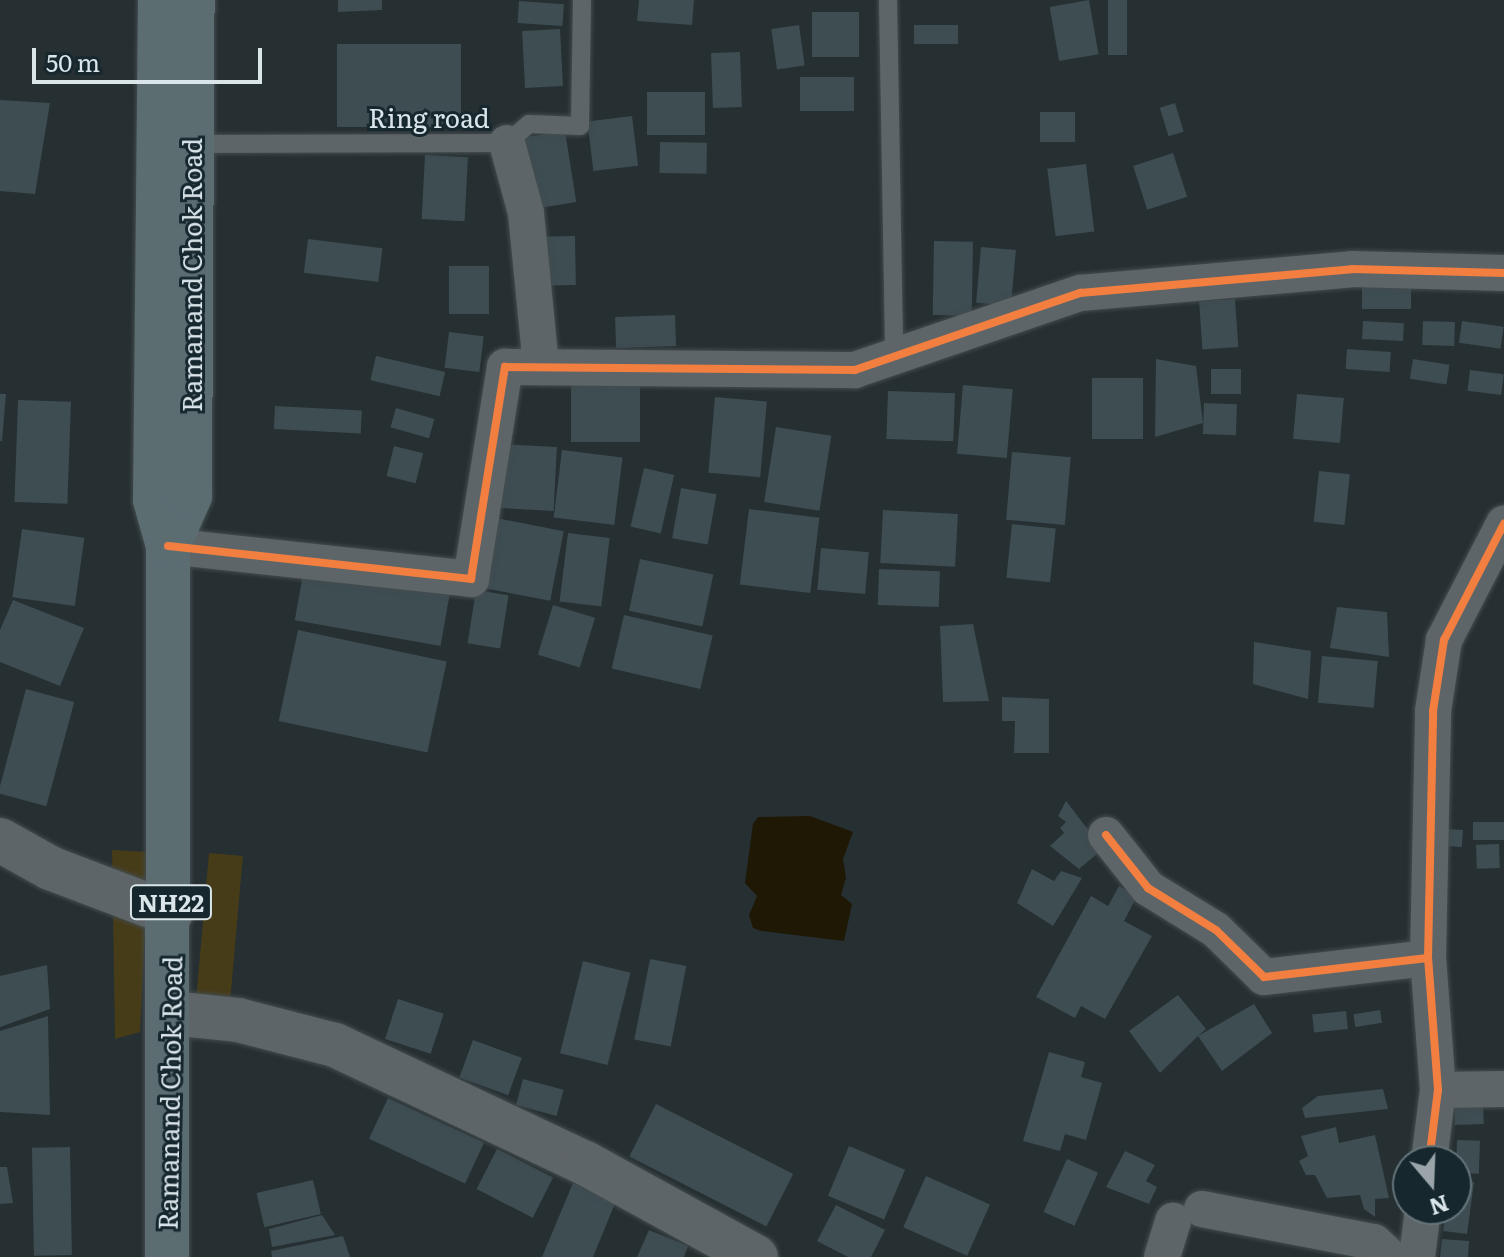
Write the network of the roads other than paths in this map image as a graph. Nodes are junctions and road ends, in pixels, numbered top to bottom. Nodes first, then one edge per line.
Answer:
1 (160, 0) edge
2 (193, 0) edge
3 (582, 0) edge
4 (888, 0) edge
5 (507, 143) junction
6 (191, 144) junction
7 (1504, 273) edge
8 (894, 357) junction
9 (541, 367) junction
10 (1504, 524) edge
11 (168, 546) junction
12 (1106, 835) dead end
13 (0, 840) edge
14 (171, 914) junction
15 (1428, 958) junction
16 (170, 1013) junction
17 (1504, 1089) edge
18 (1438, 1090) junction
19 (1431, 1145) edge
20 (1421, 1225) edge
21 (167, 1257) edge
22 (756, 1257) edge
23 (1162, 1257) edge
24 (1390, 1257) edge
25 (1417, 1257) edge

1 - 11 highway, Ramanand Chok Road / NH22
2 - 6 highway, Ramanand Chok Road / NH22
3 - 5 lane, Ring road
4 - 8 lane
5 - 6 lane, Ring road
5 - 9 street
6 - 11 highway, Ramanand Chok Road / NH22
7 - 8 street
8 - 9 street
9 - 11 street
10 - 15 street
11 - 14 highway, Ramanand Chok Road / NH22
12 - 15 street
13 - 14 main road
14 - 16 highway, Ramanand Chok Road / NH22
15 - 18 street
16 - 21 highway, Ramanand Chok Road / NH22
16 - 22 main road
17 - 18 street
18 - 19 street
20 - 25 street
23 - 24 street

